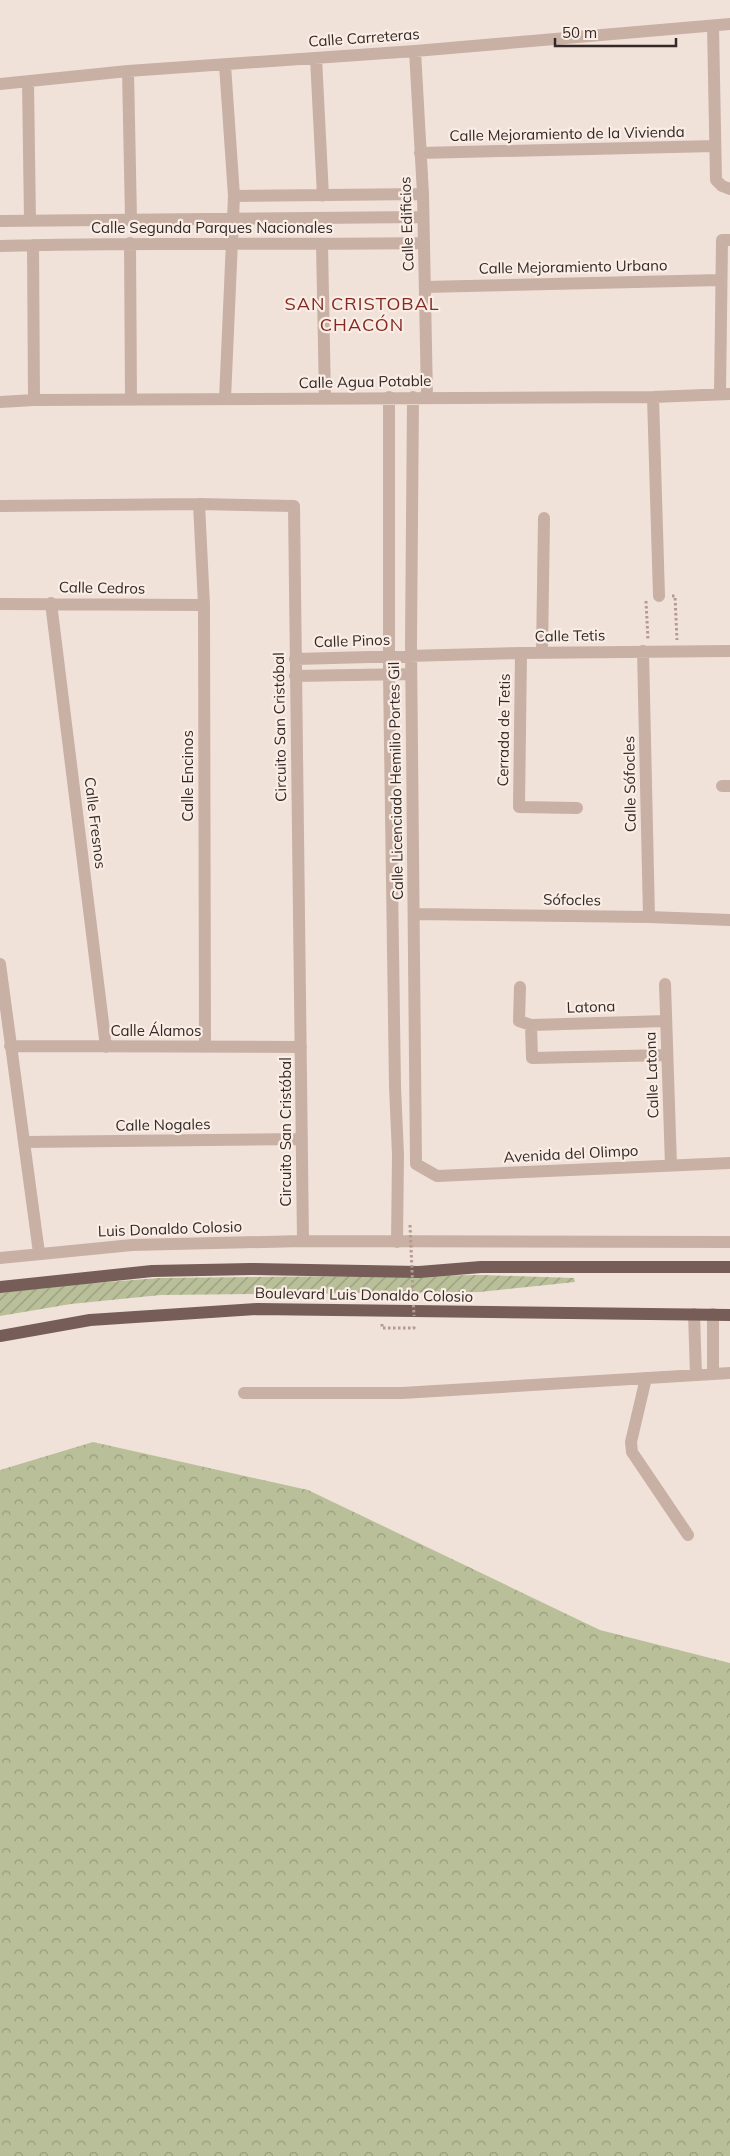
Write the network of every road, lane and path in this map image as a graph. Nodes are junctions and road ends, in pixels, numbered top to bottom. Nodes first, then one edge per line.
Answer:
1 (730, 24) edge
2 (713, 26) junction
3 (415, 50) junction
4 (316, 58) junction
5 (225, 65) junction
6 (128, 71) junction
7 (28, 82) junction
8 (0, 84) edge
9 (715, 146) junction
10 (420, 153) junction
11 (730, 189) edge
12 (423, 194) junction
13 (234, 196) junction
14 (323, 196) junction
15 (423, 217) junction
16 (234, 218) junction
17 (131, 219) junction
18 (0, 221) edge
19 (30, 221) junction
20 (726, 240) edge
21 (130, 243) junction
22 (424, 243) junction
23 (322, 244) junction
24 (33, 245) junction
25 (232, 245) junction
26 (0, 246) edge
27 (721, 280) junction
28 (425, 287) junction
29 (725, 394) edge
30 (389, 397) junction
31 (413, 397) junction
32 (427, 397) junction
33 (653, 397) junction
34 (325, 398) junction
35 (131, 399) junction
36 (34, 400) junction
37 (225, 400) junction
38 (0, 402) edge
39 (199, 504) junction
40 (0, 506) edge
41 (544, 518) dead end
42 (659, 596) junction
43 (0, 604) edge
44 (51, 604) junction
45 (204, 605) junction
46 (678, 650) junction
47 (646, 651) junction
48 (730, 651) edge
49 (521, 653) junction
50 (542, 653) junction
51 (390, 656) junction
52 (411, 656) junction
53 (295, 659) junction
54 (411, 674) junction
55 (389, 675) junction
56 (295, 676) junction
57 (577, 808) dead end
58 (414, 914) junction
59 (649, 917) junction
60 (730, 920) edge
61 (0, 964) edge
62 (664, 984) dead end
63 (520, 987) dead end
64 (666, 1021) junction
65 (525, 1023) junction
66 (10, 1046) junction
67 (106, 1047) junction
68 (205, 1047) junction
69 (301, 1047) junction
70 (667, 1055) junction
71 (302, 1139) junction
72 (25, 1142) junction
73 (730, 1163) edge
74 (416, 1164) joint
75 (671, 1165) junction
76 (410, 1225) dead end
77 (303, 1241) junction
78 (397, 1242) junction
79 (730, 1242) edge
80 (39, 1253) junction
81 (0, 1258) edge
82 (730, 1267) edge
83 (0, 1287) edge
84 (694, 1314) junction
85 (713, 1314) junction
86 (730, 1315) edge
87 (414, 1316) dead end
88 (382, 1328) dead end
89 (414, 1328) dead end
90 (0, 1336) edge
91 (730, 1373) edge
92 (713, 1374) junction
93 (696, 1375) junction
94 (646, 1378) junction
95 (244, 1394) dead end
96 (688, 1535) dead end

1 - 2 street, Calle Carreteras
2 - 3 street, Calle Carreteras
2 - 9 street
3 - 4 street, Calle Carreteras
3 - 10 street, Calle Edificios
4 - 5 street, Calle Carreteras
4 - 14 street
5 - 6 street, Calle Carreteras
5 - 13 street
6 - 7 street, Calle Carreteras
6 - 17 street
7 - 8 street, Calle Carreteras
7 - 19 street
9 - 10 street, Calle Mejoramiento de la Vivienda
9 - 11 street
10 - 12 street, Calle Edificios
12 - 14 street
12 - 15 street, Calle Edificios
13 - 14 street
13 - 16 street
15 - 16 street, Calle Segunda Parques Nacionales
15 - 22 street, Calle Edificios
16 - 17 street, Calle Segunda Parques Nacionales
16 - 25 street
17 - 19 street, Calle Segunda Parques Nacionales
18 - 19 street, Calle Segunda Parques Nacionales
20 - 27 street
21 - 24 street, Calle Segunda Parques Nacionales
21 - 25 street, Calle Segunda Parques Nacionales
21 - 35 street
22 - 23 street, Calle Segunda Parques Nacionales
22 - 28 street, Calle Edificios
23 - 25 street, Calle Segunda Parques Nacionales
23 - 34 street
24 - 26 street, Calle Segunda Parques Nacionales
24 - 36 street
25 - 37 street
27 - 28 street, Calle Mejoramiento Urbano
27 - 29 street
28 - 32 street, Calle Edificios
29 - 33 street, Calle Agua Potable
30 - 31 street, Calle Agua Potable
30 - 34 street, Calle Agua Potable
30 - 51 street
31 - 32 street, Calle Agua Potable
31 - 52 street, Calle Licenciado Hemilio Portes Gil
32 - 33 street, Calle Agua Potable
33 - 42 street
34 - 37 street, Calle Agua Potable
35 - 36 street, Calle Agua Potable
35 - 37 street, Calle Agua Potable
36 - 38 street, Calle Agua Potable
39 - 40 street, Circuito San Cristóbal
39 - 45 street, Calle Encinos
39 - 53 street, Circuito San Cristóbal
41 - 50 street
42 - 46 path
42 - 47 path
43 - 44 street, Calle Cedros
44 - 45 street, Calle Cedros
44 - 67 street, Calle Fresnos
45 - 68 street, Calle Encinos
46 - 47 street, Calle Tetis
46 - 48 street, Calle Tetis
47 - 50 street, Calle Tetis
47 - 59 street, Calle Sófocles
49 - 50 street, Calle Tetis
49 - 52 street, Calle Tetis
49 - 57 street, Cerrada de Tetis
51 - 52 street, Calle Pinos
51 - 53 street, Calle Pinos
51 - 55 street
52 - 54 street, Calle Licenciado Hemilio Portes Gil
53 - 56 street, Circuito San Cristóbal
54 - 55 street
54 - 58 street, Calle Licenciado Hemilio Portes Gil
55 - 56 street
55 - 78 street
56 - 69 street, Circuito San Cristóbal
58 - 59 street, Sófocles
58 - 74 street, Calle Licenciado Hemilio Portes Gil
59 - 60 street, Sófocles
61 - 66 street
62 - 64 street, Calle Latona
63 - 65 street
64 - 65 street, Latona
64 - 70 street, Calle Latona
65 - 70 street
66 - 67 street, Calle Álamos
66 - 72 street
67 - 68 street, Calle Álamos
68 - 69 street, Calle Álamos
69 - 71 street, Circuito San Cristóbal
70 - 75 street, Calle Latona
71 - 72 street, Calle Nogales
71 - 77 street, Circuito San Cristóbal
72 - 80 street
73 - 75 street, Avenida del Olimpo
74 - 75 street, Avenida del Olimpo
76 - 87 path, bridge
77 - 78 street, Luis Donaldo Colosio
77 - 80 street, Luis Donaldo Colosio
78 - 79 street, Luis Donaldo Colosio
80 - 81 street, Luis Donaldo Colosio
82 - 83 main road, Boulevard Luis Donaldo Colosio
84 - 85 main road, Boulevard Luis Donaldo Colosio
84 - 90 main road, Boulevard Luis Donaldo Colosio
84 - 93 street
85 - 86 main road, Boulevard Luis Donaldo Colosio
85 - 92 street
88 - 89 path
91 - 92 street
92 - 93 street
93 - 94 street
94 - 95 street
94 - 96 street

